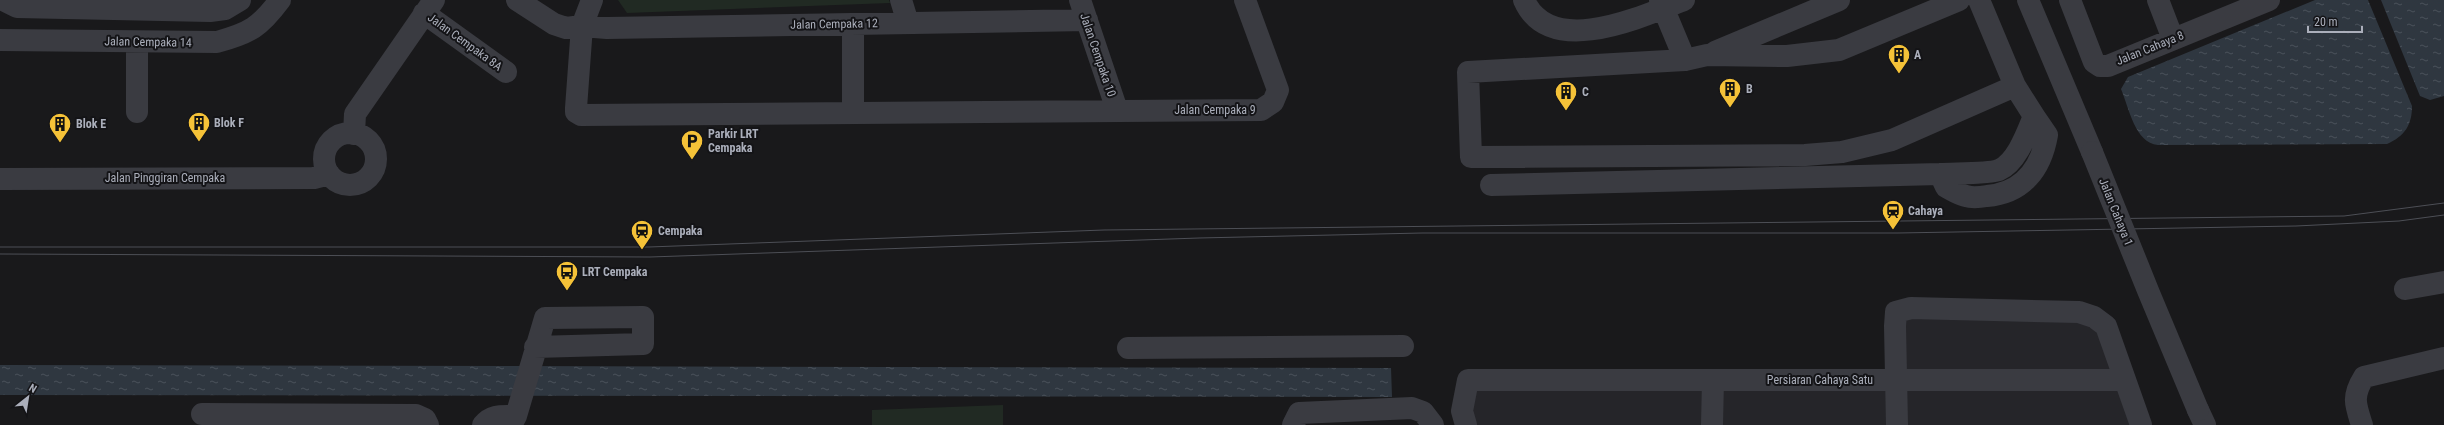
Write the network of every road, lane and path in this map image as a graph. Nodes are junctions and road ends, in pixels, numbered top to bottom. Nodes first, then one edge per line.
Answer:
1 (3, 0) edge
2 (240, 0) edge
3 (280, 0) edge
4 (517, 0) edge
5 (592, 0) edge
6 (901, 0) edge
7 (1080, 0) edge
8 (1245, 0) edge
9 (1524, 0) edge
10 (1684, 0) edge
11 (1839, 0) edge
12 (1959, 0) edge
13 (1979, 0) edge
14 (2028, 0) edge
15 (2070, 0) edge
16 (2158, 0) edge
17 (2269, 0) edge
18 (58, 4) edge
19 (1661, 4) edge
20 (153, 5) edge
21 (2244, 5) edge
22 (429, 6) edge
23 (1087, 20) junction
24 (908, 23) junction
25 (853, 24) junction
26 (582, 26) junction
27 (2173, 39) junction
28 (0, 40) edge
29 (137, 42) junction
30 (1707, 56) junction
31 (1685, 60) junction
32 (506, 72) dead end
33 (2015, 86) junction
34 (1117, 110) junction
35 (137, 112) dead end
36 (853, 112) junction
37 (354, 134) junction
38 (328, 174) junction
39 (0, 178) edge
40 (1491, 185) dead end
41 (2444, 282) edge
42 (2405, 289) dead end
43 (1403, 346) dead end
44 (1128, 348) dead end
45 (534, 353) junction
46 (2444, 358) edge
47 (1713, 380) junction
48 (1895, 380) junction
49 (2124, 380) junction
50 (202, 414) dead end
51 (516, 415) edge
52 (2202, 417) edge
53 (428, 425) edge
54 (483, 425) edge
55 (1293, 425) edge
56 (1433, 425) edge
57 (1466, 425) edge
58 (1712, 425) edge
59 (1897, 425) edge
60 (2141, 425) edge
61 (2362, 425) edge

1 - 18 street
2 - 20 street
3 - 29 street, Jalan Cempaka 14
4 - 26 street, Jalan Cempaka 12
5 - 26 street
6 - 24 street
7 - 23 street, Jalan Cempaka 10
8 - 34 street, Jalan Cempaka 9
9 - 19 street
10 - 19 street
11 - 30 street
12 - 30 street
13 - 33 street
14 - 52 street, Jalan Cahaya 1, bridge
15 - 27 street, Jalan Cahaya 8
16 - 27 street
17 - 21 street, Jalan Cahaya 8
18 - 20 street
19 - 31 street
21 - 27 street, Jalan Cahaya 8
22 - 32 street, Jalan Cempaka 8A
22 - 37 street
23 - 24 street, Jalan Cempaka 12
23 - 34 street, Jalan Cempaka 10
24 - 25 street, Jalan Cempaka 12
25 - 26 street, Jalan Cempaka 12
25 - 36 street
26 - 36 street, Jalan Cempaka 9
28 - 29 street, Jalan Cempaka 14
29 - 35 street
30 - 31 street
31 - 33 street
33 - 40 street
34 - 36 street, Jalan Cempaka 9
37 - 38 street
37 - 38 street
38 - 39 street, Jalan Pinggiran Cempaka
41 - 42 street
43 - 44 street
45 - 45 street
45 - 51 street
46 - 61 street
47 - 48 street, Persiaran Cahaya Satu
47 - 57 street, Persiaran Cahaya Satu
47 - 58 street
48 - 49 street, Persiaran Cahaya Satu
48 - 49 street
48 - 59 street
49 - 60 street
50 - 53 street
51 - 54 street
55 - 56 street

